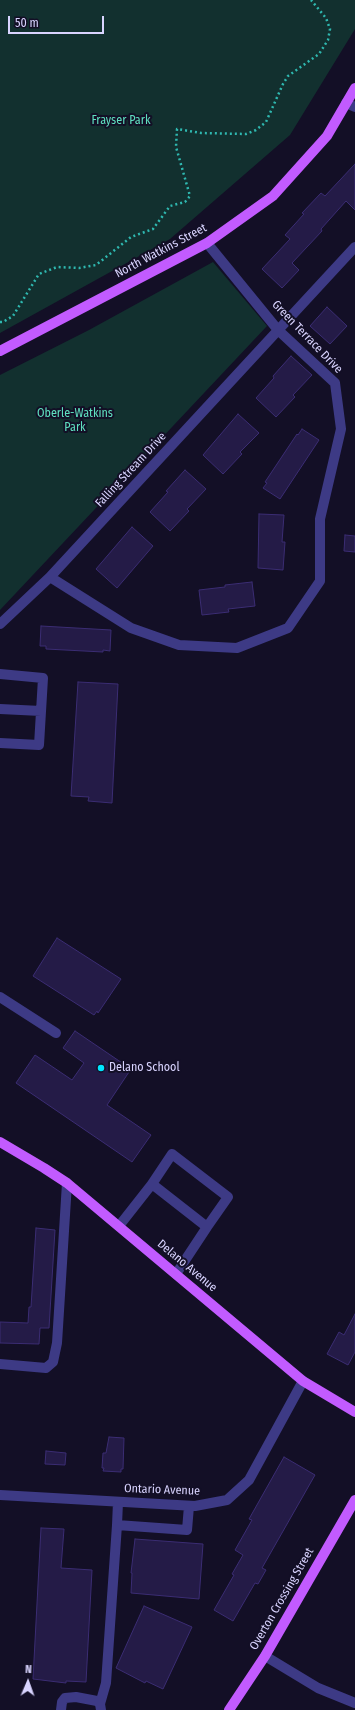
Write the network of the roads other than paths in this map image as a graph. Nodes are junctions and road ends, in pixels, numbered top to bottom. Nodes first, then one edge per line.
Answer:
1 (355, 88) edge
2 (351, 105) edge
3 (207, 243) junction
4 (355, 247) edge
5 (278, 330) junction
6 (0, 351) edge
7 (50, 577) junction
8 (0, 624) edge
9 (0, 674) edge
10 (0, 709) edge
11 (41, 711) junction
12 (0, 744) edge
13 (0, 997) edge
14 (56, 1032) dead end
15 (0, 1142) edge
16 (67, 1183) junction
17 (152, 1184) junction
18 (119, 1226) junction
19 (207, 1228) junction
20 (176, 1274) junction
21 (0, 1364) edge
22 (303, 1381) junction
23 (355, 1412) edge
24 (0, 1495) edge
25 (355, 1500) edge
26 (118, 1502) junction
27 (189, 1506) junction
28 (117, 1525) junction
29 (265, 1656) junction
30 (355, 1703) edge
31 (101, 1707) edge
32 (61, 1710) edge
33 (229, 1710) edge

1 - 2 main road, North Watkins Street
2 - 3 main road, North Watkins Street
3 - 5 street, Green Terrace Drive
3 - 6 main road, North Watkins Street
4 - 5 street, Falling Stream Drive
5 - 7 street, Falling Stream Drive
5 - 7 street, Green Terrace Drive
7 - 8 street, Falling Stream Drive
9 - 11 street
10 - 11 street
11 - 12 street
13 - 14 street
15 - 16 main road, Delano Avenue
16 - 18 main road, Delano Avenue
16 - 21 street
17 - 18 street
17 - 19 street
17 - 19 street
18 - 20 main road, Delano Avenue
19 - 20 street
20 - 22 main road, Delano Avenue
22 - 23 main road, Delano Avenue
22 - 27 street, Ontario Avenue
24 - 26 street, Ontario Avenue
25 - 29 main road, Overton Crossing Street
26 - 27 street, Ontario Avenue
26 - 28 street
27 - 28 street
28 - 31 street
29 - 30 street
29 - 33 main road, Overton Crossing Street
31 - 32 street

